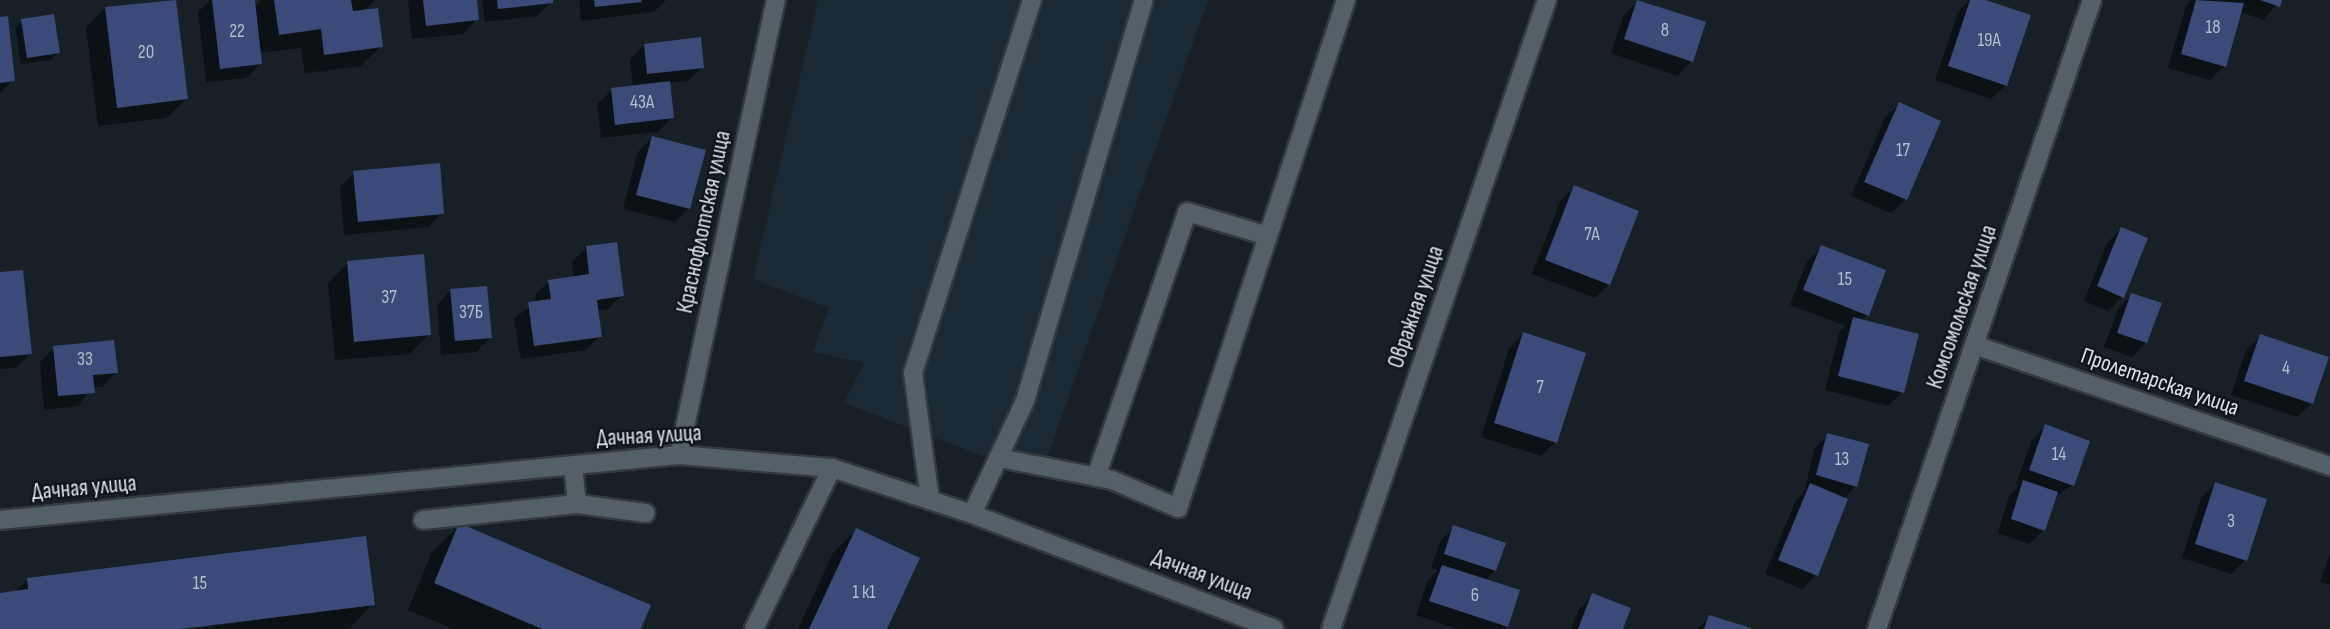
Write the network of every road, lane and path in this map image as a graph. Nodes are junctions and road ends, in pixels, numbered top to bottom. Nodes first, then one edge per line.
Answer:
1 (776, 0) edge
2 (1032, 0) edge
3 (1144, 0) edge
4 (1346, 0) edge
5 (1547, 0) edge
6 (2092, 0) edge
7 (1268, 236) junction
8 (1974, 345) junction
9 (679, 455) junction
10 (999, 458) junction
11 (573, 465) junction
12 (2330, 466) edge
13 (832, 468) junction
14 (1096, 477) junction
15 (930, 500) junction
16 (578, 504) junction
17 (645, 513) dead end
18 (972, 514) junction
19 (0, 520) edge
20 (423, 520) dead end
21 (754, 629) edge
22 (1275, 629) edge
23 (1331, 629) edge
24 (1877, 629) edge

1 - 9 street, Краснофлотская улица
2 - 15 street
3 - 10 street
4 - 7 street
5 - 23 street, Овражная улица
6 - 8 street, Комсомольская улица
7 - 14 street
7 - 14 street
8 - 12 street, Пролетарская улица
8 - 24 street, Комсомольская улица
9 - 11 street, Дачная улица
9 - 13 street, Дачная улица
10 - 14 street
10 - 18 street
11 - 16 street
11 - 19 street, Дачная улица
13 - 15 street, Дачная улица
13 - 21 street
15 - 18 street, Дачная улица
16 - 17 street
16 - 20 street
18 - 22 street, Дачная улица

